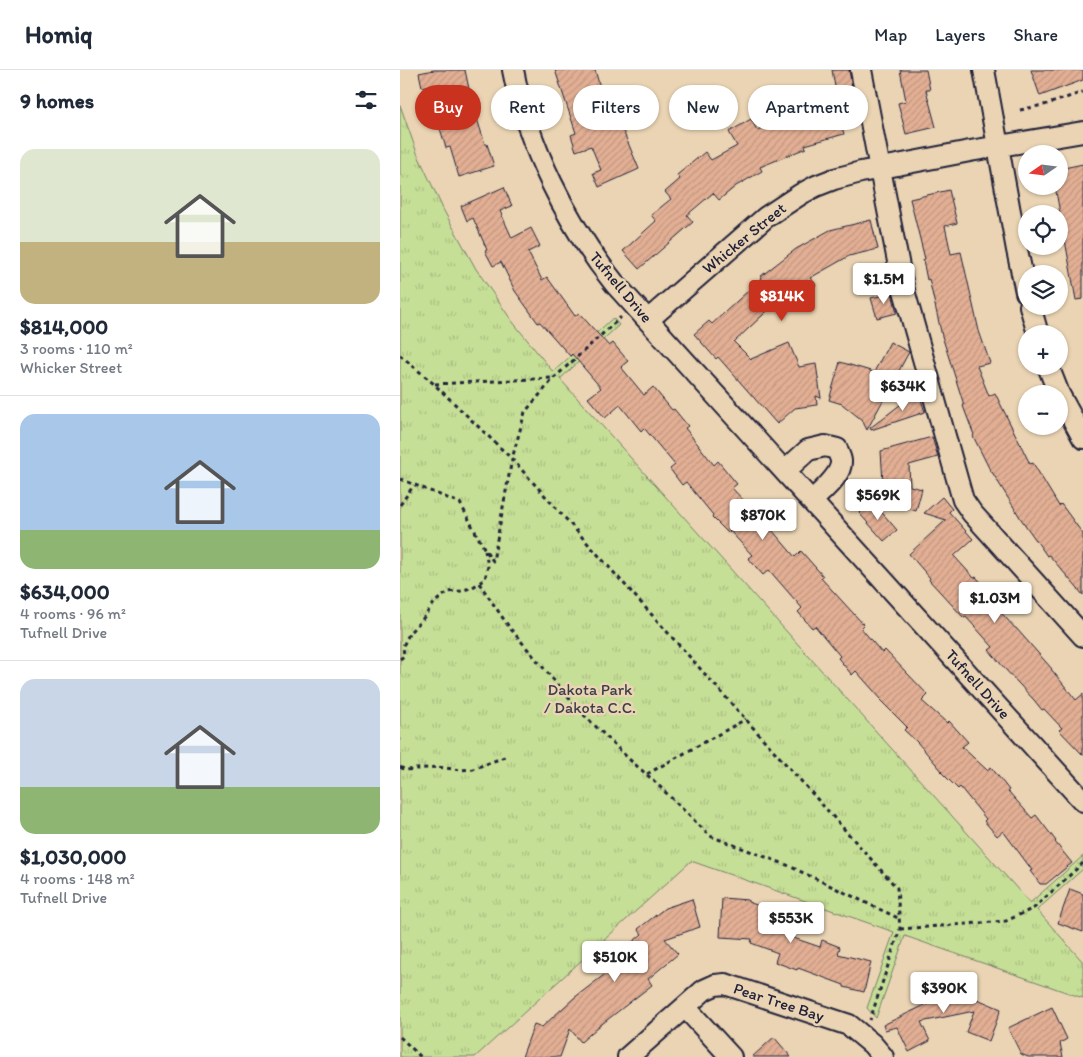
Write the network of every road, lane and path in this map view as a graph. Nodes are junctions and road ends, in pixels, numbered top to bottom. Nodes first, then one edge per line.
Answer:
1 (513, 70) edge
2 (861, 70) edge
3 (984, 70) edge
4 (1083, 92) edge
5 (1020, 110) dead end
6 (1083, 132) edge
7 (998, 147) junction
8 (880, 169) junction
9 (1020, 265) edge
10 (625, 313) dead end
11 (648, 320) junction
12 (400, 355) edge
13 (554, 378) junction
14 (434, 384) junction
15 (1068, 410) edge
16 (1083, 438) edge
17 (512, 460) junction
18 (784, 471) junction
19 (400, 479) edge
20 (414, 485) junction
21 (812, 501) junction
22 (400, 505) edge
23 (484, 548) junction
24 (479, 583) junction
25 (1083, 636) edge
26 (400, 659) edge
27 (746, 719) junction
28 (507, 756) dead end
29 (400, 767) edge
30 (647, 774) junction
31 (1083, 801) edge
32 (1083, 863) edge
33 (900, 919) junction
34 (900, 929) junction
35 (685, 1007) junction
36 (400, 1037) edge
37 (864, 1037) junction
38 (420, 1057) edge
39 (628, 1057) edge
40 (731, 1057) edge
41 (883, 1057) edge

1 - 11 street, Tufnell Drive
2 - 8 street
3 - 7 street
4 - 5 path
6 - 7 street, Whicker Street
7 - 8 street, Whicker Street
7 - 9 street
8 - 11 street, Whicker Street
8 - 25 street
10 - 13 path
11 - 18 street, Tufnell Drive
12 - 14 path
13 - 14 path
13 - 17 path
14 - 17 path
15 - 16 street
17 - 23 path
17 - 27 path
18 - 21 street, Tufnell Drive
18 - 21 street
19 - 20 path
20 - 22 path
20 - 23 path
21 - 31 street, Tufnell Drive
23 - 24 path
24 - 26 path
24 - 30 path
27 - 30 path
27 - 33 path
28 - 29 path
30 - 33 path
32 - 34 path
33 - 34 path
34 - 37 path
35 - 37 street, Pear Tree Bay
35 - 39 street, Pear Tree Bay
35 - 40 street
36 - 38 path
37 - 41 street, Pear Tree Bay

